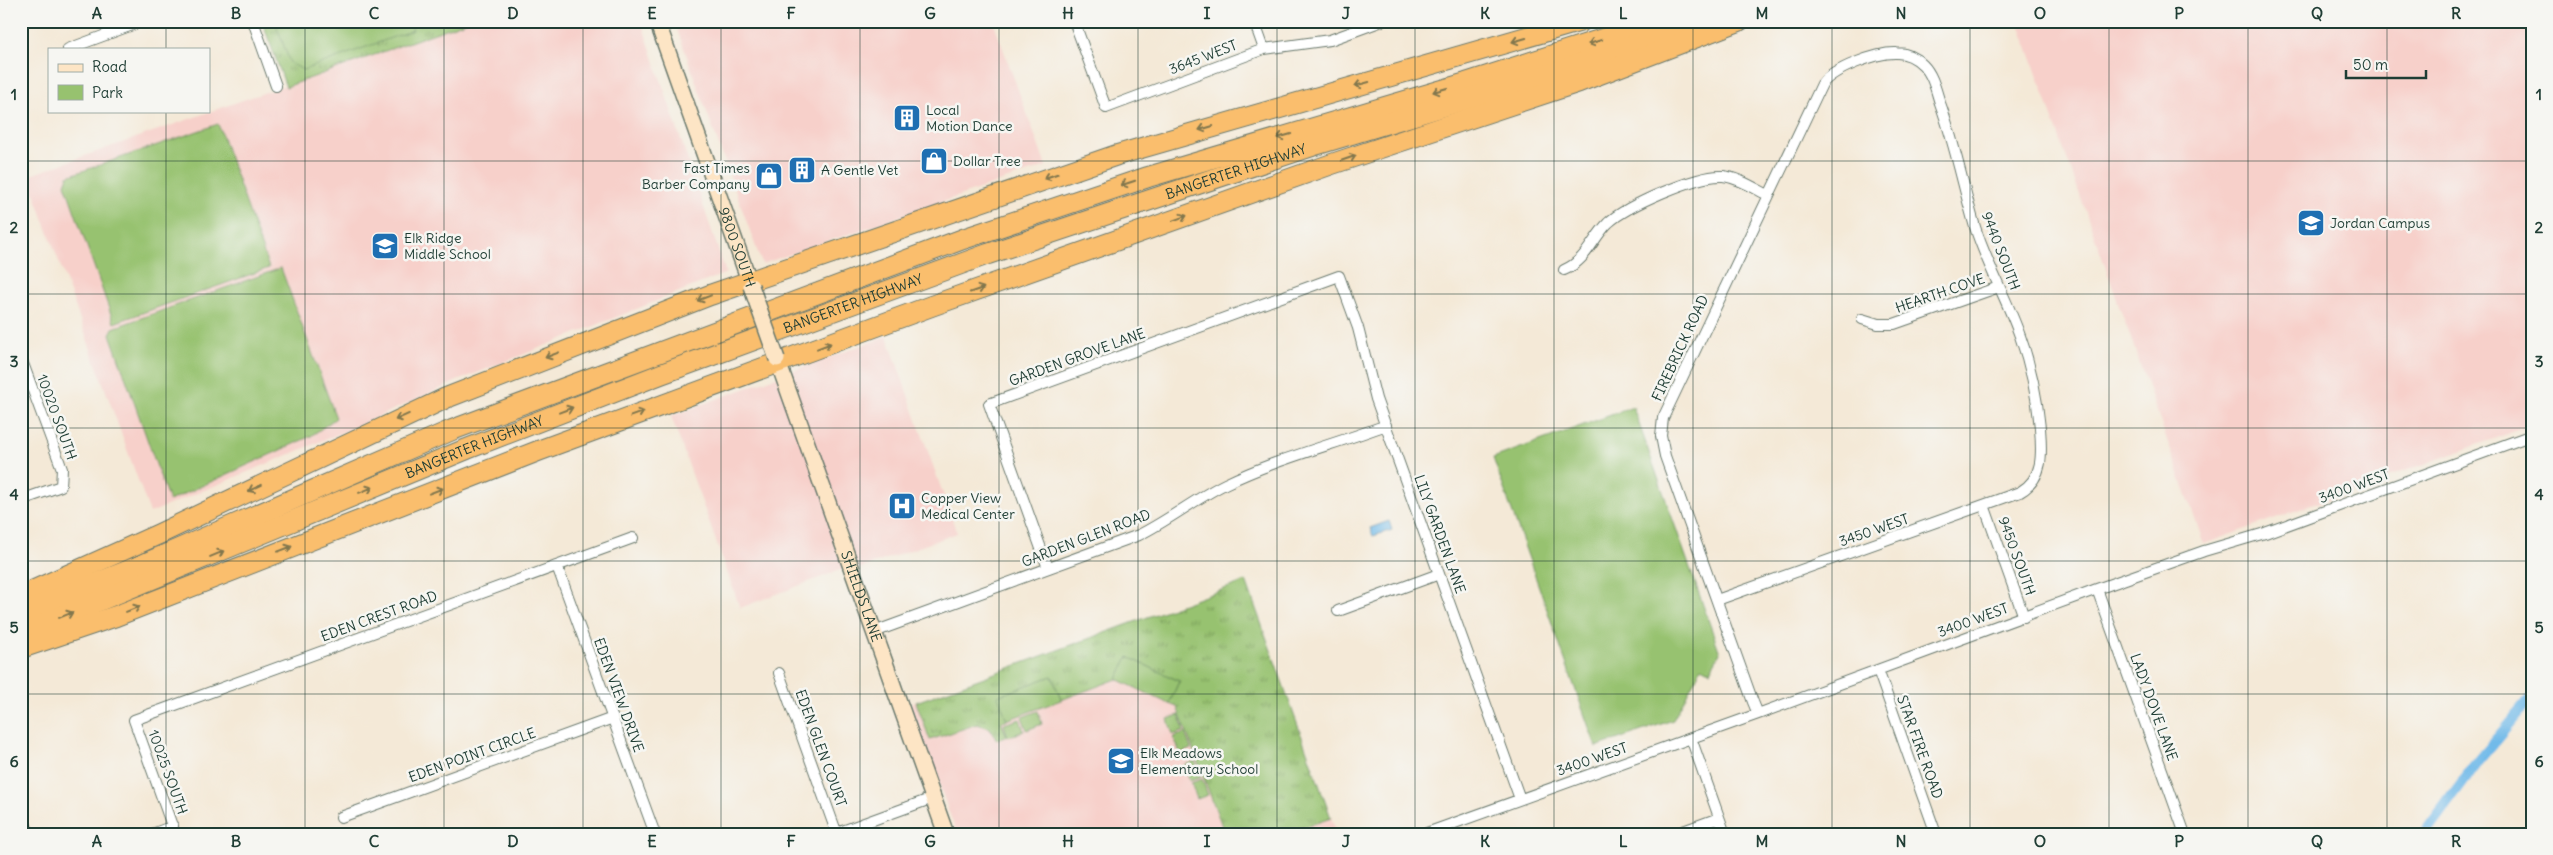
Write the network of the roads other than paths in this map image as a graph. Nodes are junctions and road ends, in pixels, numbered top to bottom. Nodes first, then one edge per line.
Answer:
1 (143, 21) edge
2 (253, 21) edge
3 (657, 21) edge
4 (1074, 21) edge
5 (1254, 21) edge
6 (1382, 21) edge
7 (1582, 21) edge
8 (1658, 21) edge
9 (1702, 21) edge
10 (1739, 21) edge
11 (71, 48) edge
12 (1264, 49) junction
13 (1898, 53) joint
14 (276, 86) dead end
15 (1768, 195) junction
16 (1564, 270) dead end
17 (1339, 276) joint
18 (750, 283) junction
19 (1999, 287) junction
20 (1862, 319) dead end
21 (21, 358) edge
22 (778, 361) junction
23 (1386, 425) junction
24 (2532, 435) edge
25 (2036, 478) joint
26 (21, 500) edge
27 (1984, 506) junction
28 (633, 538) dead end
29 (558, 566) junction
30 (1048, 568) junction
31 (1439, 574) junction
32 (2097, 589) junction
33 (21, 596) edge
34 (1717, 600) junction
35 (1338, 611) dead end
36 (21, 613) edge
37 (2024, 617) junction
38 (874, 632) junction
39 (21, 633) edge
40 (21, 648) edge
41 (1878, 670) junction
42 (779, 673) dead end
43 (1758, 714) junction
44 (613, 718) junction
45 (134, 720) joint
46 (1691, 738) junction
47 (933, 798) junction
48 (1520, 799) junction
49 (21, 812) edge
50 (341, 817) dead end
51 (1719, 818) junction
52 (174, 830) edge
53 (837, 833) edge
54 (29, 834) edge
55 (152, 834) edge
56 (655, 834) edge
57 (946, 834) edge
58 (1424, 834) edge
59 (1675, 834) edge
60 (1725, 834) edge
61 (1936, 834) edge
62 (2186, 834) edge

1 - 11 street
2 - 14 street
3 - 18 main road, 9800 SOUTH
4 - 12 street, 3645 WEST
5 - 12 street
6 - 12 street, 3645 WEST
7 -> 18 highway
8 -> 36 highway, BANGERTER HIGHWAY
39 -> 9 highway, BANGERTER HIGHWAY
22 -> 10 highway
13 - 15 street, FIREBRICK ROAD
13 - 19 street, 9440 SOUTH
15 - 16 street
15 - 34 street, FIREBRICK ROAD
17 - 23 street, LILY GARDEN LANE
17 - 30 street, GARDEN GROVE LANE
18 - 22 main road, 9800 SOUTH, bridge
18 -> 33 highway
19 - 20 street, HEARTH COVE
19 - 25 street, 9440 SOUTH
21 - 26 street, 10020 SOUTH
22 - 38 main road, SHIELDS LANE
40 -> 22 highway
23 - 30 street, GARDEN GLEN ROAD
23 - 31 street, LILY GARDEN LANE
24 - 32 street, 3400 WEST
25 - 27 street, 3450 WEST
27 - 34 street, 3450 WEST
27 - 37 street, 9450 SOUTH
28 - 29 street, EDEN CREST ROAD
29 - 44 street, EDEN VIEW DRIVE
29 - 45 street, EDEN CREST ROAD
30 - 38 street, GARDEN GLEN ROAD
31 - 35 street
31 - 48 street, LILY GARDEN LANE
32 - 37 street, 3400 WEST
32 - 62 street, LADY DOVE LANE
34 - 43 street, FIREBRICK ROAD
37 - 41 street, 3400 WEST
38 - 47 main road, SHIELDS LANE
41 - 43 street, 3400 WEST
41 - 61 street, STAR FIRE ROAD
42 - 53 street, EDEN GLEN COURT
43 - 46 street, 3400 WEST
44 - 50 street, EDEN POINT CIRCLE
44 - 56 street, EDEN VIEW DRIVE
45 - 52 street, 10025 SOUTH
46 - 48 street, 3400 WEST
46 - 51 street
47 - 53 street
47 - 57 main road, SHIELDS LANE
48 - 58 street, 3400 WEST
49 - 54 street
51 - 59 street
51 - 60 street
52 - 55 street

